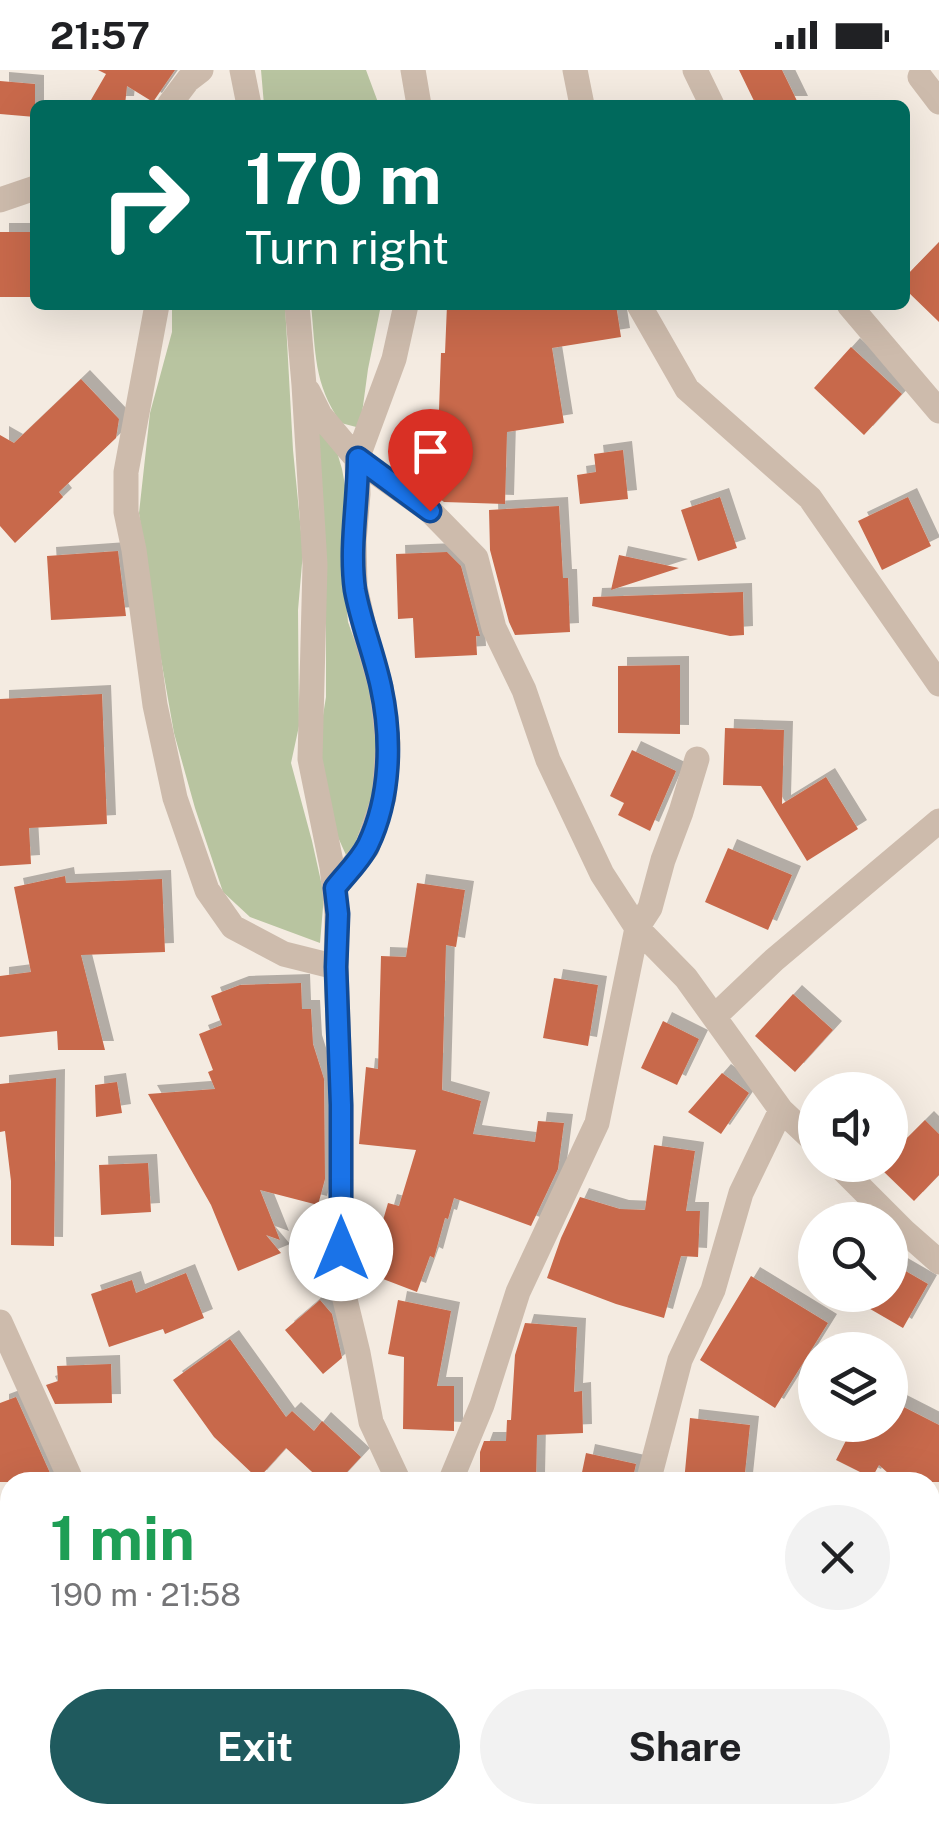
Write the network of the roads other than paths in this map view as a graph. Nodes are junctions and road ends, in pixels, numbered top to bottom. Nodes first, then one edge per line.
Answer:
1 (201, 70) edge
2 (242, 70) edge
3 (413, 70) edge
4 (576, 70) edge
5 (695, 70) edge
6 (920, 77) dead end
7 (173, 100) edge
8 (249, 100) edge
9 (418, 100) edge
10 (581, 100) edge
11 (710, 100) edge
12 (939, 102) edge
13 (30, 190) edge
14 (0, 200) edge
15 (155, 310) edge
16 (297, 310) edge
17 (405, 310) edge
18 (642, 310) edge
19 (853, 310) edge
20 (304, 385) junction
21 (939, 411) edge
22 (358, 458) junction
23 (939, 684) edge
24 (697, 759) dead end
25 (939, 822) edge
26 (335, 888) junction
27 (637, 928) junction
28 (336, 967) junction
29 (714, 1017) junction
30 (780, 1110) junction
31 (798, 1126) edge
32 (855, 1182) edge
33 (939, 1262) edge
34 (0, 1322) edge
35 (68, 1472) edge
36 (394, 1472) edge
37 (454, 1472) edge
38 (651, 1472) edge

1 - 7 street
2 - 8 street
3 - 9 street
4 - 10 street
5 - 11 street
6 - 12 street
13 - 14 street
15 - 28 street
16 - 20 street
17 - 22 street
18 - 23 street
19 - 21 street
20 - 22 street
20 - 26 street
22 - 26 street
22 - 27 street
24 - 27 street
25 - 29 street
26 - 28 street
27 - 29 street
27 - 37 street
28 - 36 street
29 - 30 street
30 - 31 street
30 - 38 street
32 - 33 street
34 - 35 street

